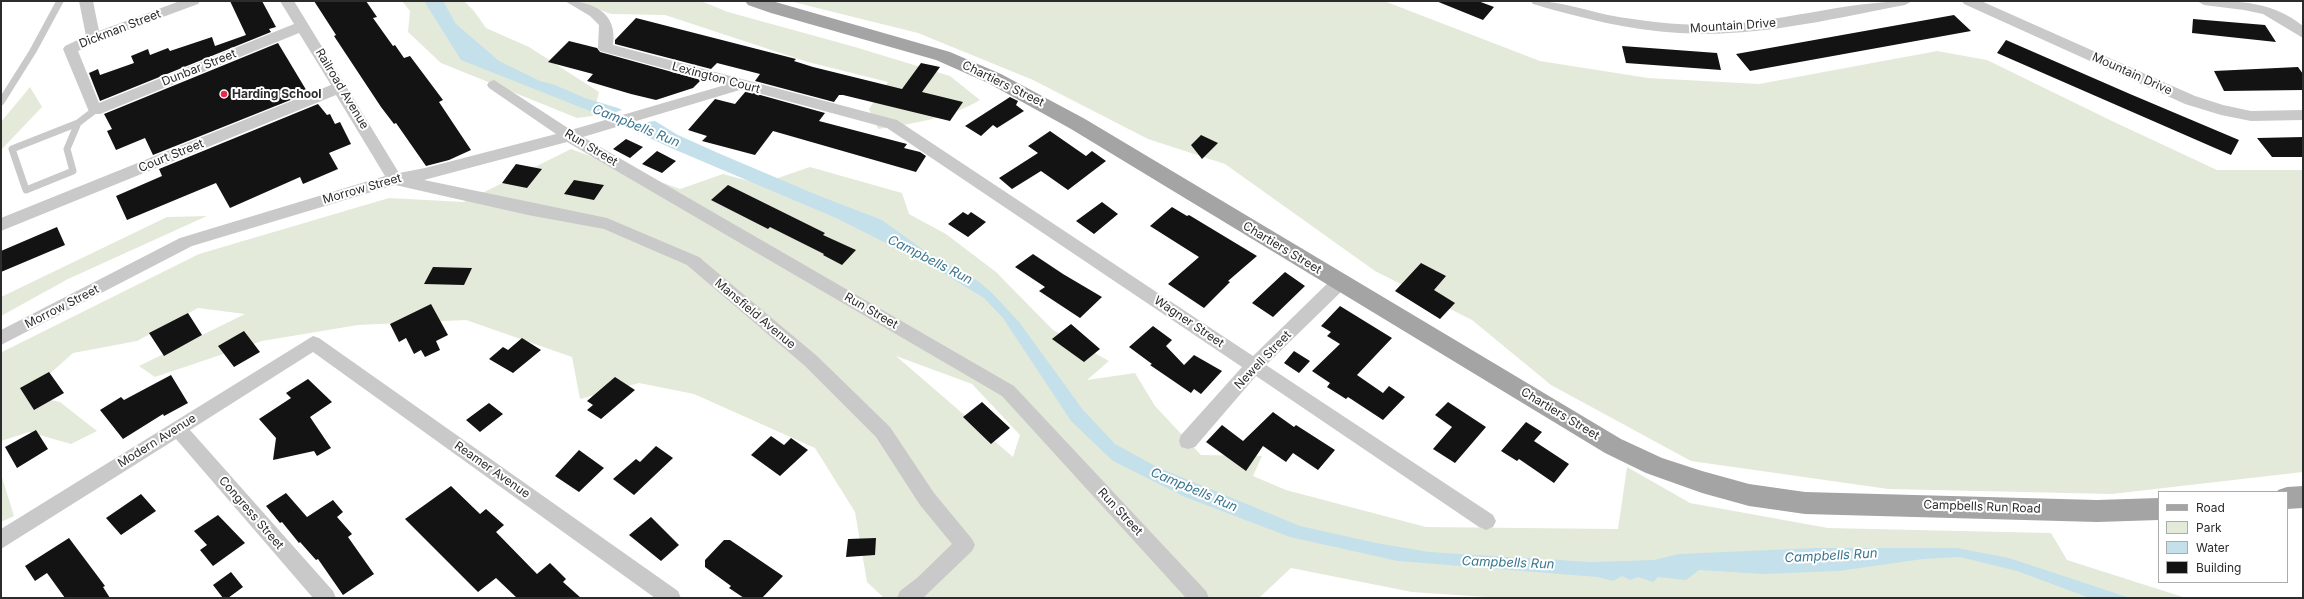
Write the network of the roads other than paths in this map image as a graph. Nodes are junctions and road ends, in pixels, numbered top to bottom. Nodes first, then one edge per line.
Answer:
1 (60, 1) edge
2 (86, 1) edge
3 (193, 1) edge
4 (287, 1) edge
5 (572, 1) edge
6 (754, 1) edge
7 (1538, 1) edge
8 (1905, 1) edge
9 (1969, 1) edge
10 (2204, 1) edge
11 (303, 26) junction
12 (2303, 33) edge
13 (93, 38) junction
14 (494, 85) dead end
15 (741, 85) junction
16 (341, 86) junction
17 (1, 102) edge
18 (95, 110) junction
19 (2303, 115) edge
20 (78, 123) junction
21 (892, 124) joint
22 (569, 136) junction
23 (395, 178) junction
24 (1, 225) edge
25 (1340, 282) junction
26 (1, 338) edge
27 (312, 343) joint
28 (1255, 365) junction
29 (177, 428) junction
30 (1188, 440) dead end
31 (2303, 497) edge
32 (2288, 498) edge
33 (1805, 503) joint
34 (2158, 509) edge
35 (1486, 521) dead end
36 (1, 540) edge
37 (326, 598) edge
38 (671, 598) edge
39 (907, 598) edge
40 (1199, 598) edge

1 - 17 lane
2 - 13 street
3 - 13 street, Dickman Street
4 - 11 street, Railroad Avenue
5 - 15 street, Lexington Court
6 - 25 main road, Chartiers Street
7 - 8 street, Mountain Drive
9 - 19 street, Mountain Drive
10 - 12 street
11 - 16 street, Railroad Avenue
11 - 18 street, Dunbar Street
13 - 18 street, Dickman Street
14 - 22 street, Run Street
15 - 21 street, Lexington Court
15 - 22 street, Morrow Street
16 - 23 street, Railroad Avenue
16 - 24 street, Court Street
18 - 20 lane
20 - 20 lane
21 - 28 street, Wagner Street
22 - 23 street, Morrow Street
22 - 40 street, Run Street
23 - 26 street, Morrow Street
23 - 39 street, Mansfield Avenue
25 - 28 street, Newell Street
25 - 33 main road, Chartiers Street
27 - 29 street, Modern Avenue
27 - 38 street, Reamer Avenue
28 - 30 street, Newell Street
28 - 35 street, Wagner Street
29 - 36 street, Modern Avenue
29 - 37 street, Congress Street
31 - 32 main road
33 - 34 main road, Campbells Run Road

